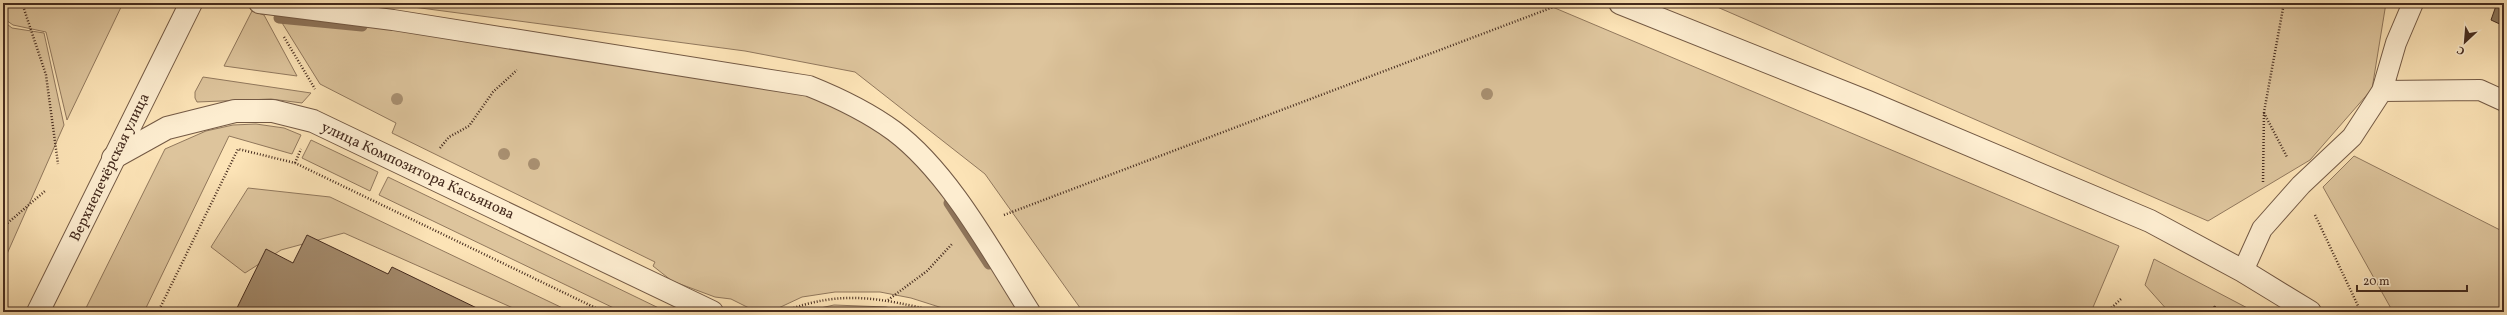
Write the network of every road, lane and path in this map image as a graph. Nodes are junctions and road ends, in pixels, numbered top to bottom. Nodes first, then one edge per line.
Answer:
1 (24, 3) edge
2 (191, 3) edge
3 (1564, 3) edge
4 (1620, 3) edge
5 (2284, 3) edge
6 (2413, 3) edge
7 (262, 4) edge
8 (538, 44) junction
9 (315, 89) dead end
10 (2382, 90) junction
11 (2504, 101) edge
12 (435, 154) dead end
13 (113, 158) junction
14 (58, 164) dead end
15 (45, 191) dead end
16 (972, 221) junction
17 (3, 227) edge
18 (2262, 229) junction
19 (2243, 271) junction
20 (2122, 298) dead end
21 (888, 300) junction
22 (38, 312) edge
23 (158, 312) edge
24 (604, 312) edge
25 (712, 312) edge
26 (782, 312) edge
27 (940, 312) edge
28 (1030, 312) edge
29 (2107, 312) edge
30 (2310, 312) edge

1 - 14 path
2 - 13 street, Верхнепечёрская улица
3 - 16 path
4 - 19 street
5 - 18 path
6 - 10 lane
7 - 8 lane
7 - 9 path
8 - 12 path
8 - 16 lane
10 - 11 lane
10 - 18 lane
13 - 22 street, Верхнепечёрская улица
13 - 25 street, улица Композитора Касьянова
15 - 17 path
16 - 21 path
16 - 28 lane
18 - 19 lane
19 - 30 street
20 - 29 path
21 - 26 path
21 - 27 path
23 - 24 path

